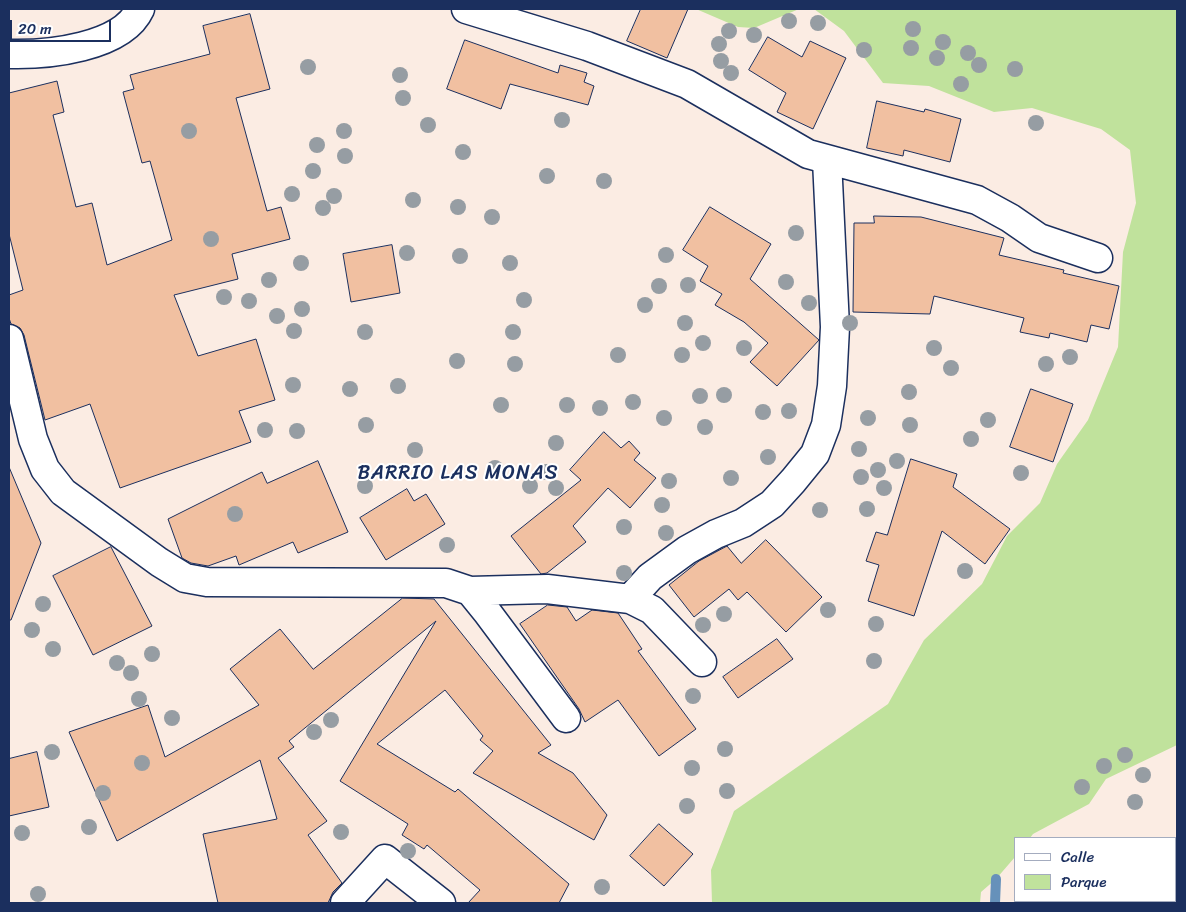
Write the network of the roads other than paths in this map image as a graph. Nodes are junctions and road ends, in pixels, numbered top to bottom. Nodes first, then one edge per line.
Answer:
1 (140, 9) edge
2 (466, 9) edge
3 (9, 54) edge
4 (827, 160) junction
5 (1098, 258) dead end
6 (9, 339) edge
7 (470, 591) junction
8 (630, 599) junction
9 (702, 662) dead end
10 (566, 718) dead end
11 (345, 903) edge
12 (441, 903) edge

1 - 3 street
2 - 4 street
4 - 5 street
4 - 8 street
6 - 7 street
7 - 8 street
7 - 10 street
8 - 9 street
11 - 12 street

